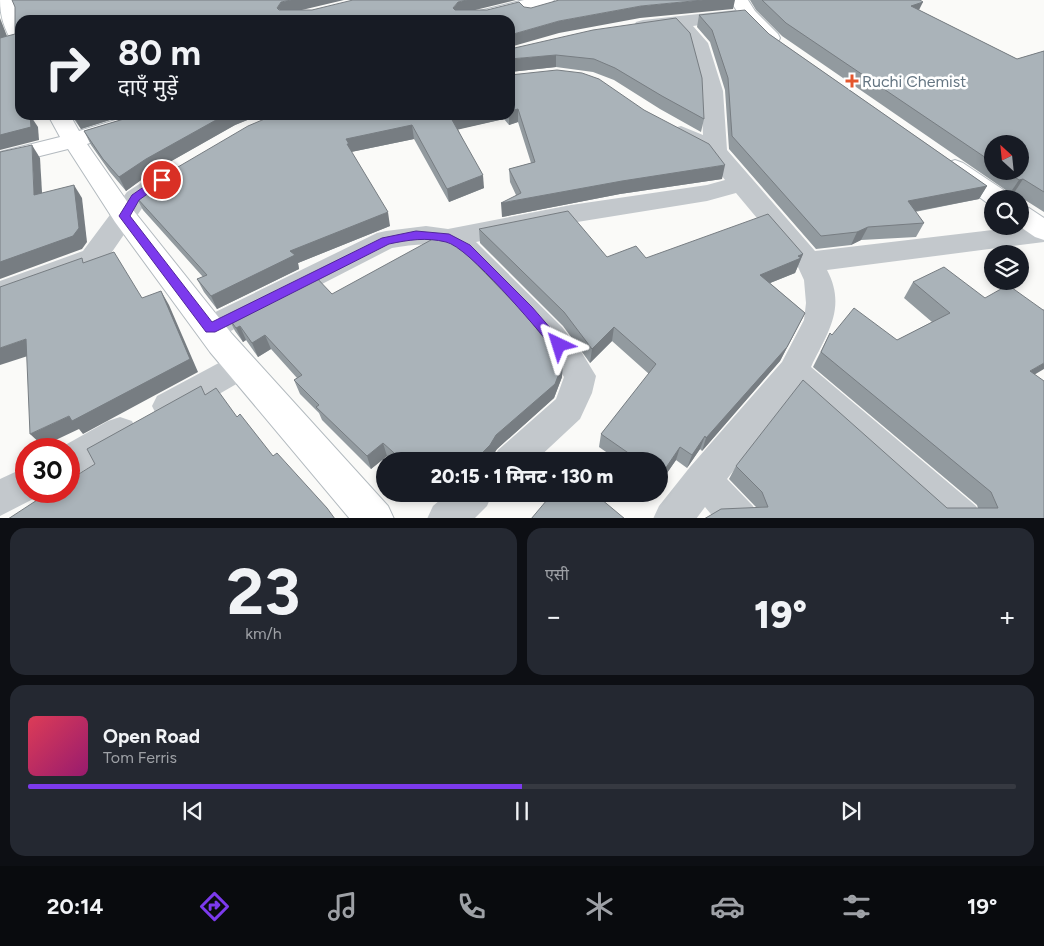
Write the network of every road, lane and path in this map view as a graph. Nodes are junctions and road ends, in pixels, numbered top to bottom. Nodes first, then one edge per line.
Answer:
1 (5, 0) edge
2 (545, 0) edge
3 (565, 2) edge
4 (743, 7) edge
5 (485, 15) edge
6 (515, 17) edge
7 (680, 22) junction
8 (622, 30) edge
9 (15, 31) edge
10 (15, 42) edge
11 (0, 46) edge
12 (790, 52) edge
13 (103, 120) edge
14 (124, 120) edge
15 (659, 121) edge
16 (67, 129) edge
17 (0, 149) edge
18 (715, 151) junction
19 (0, 159) edge
20 (942, 159) edge
21 (186, 165) edge
22 (741, 184) junction
23 (986, 190) edge
24 (124, 216) junction
25 (1029, 221) edge
26 (1044, 232) edge
27 (449, 238) junction
28 (809, 262) junction
29 (0, 292) edge
30 (210, 328) junction
31 (241, 366) junction
32 (793, 371) junction
33 (520, 452) edge
34 (80, 454) edge
35 (703, 479) junction
36 (15, 490) edge
37 (0, 498) edge
38 (465, 502) edge
39 (375, 518) edge
40 (446, 518) edge
41 (672, 518) edge
42 (740, 518) edge
43 (963, 518) edge

1 - 9 street
2 - 5 street
3 - 6 street
4 - 7 street
4 - 12 street
7 - 8 street
7 - 18 street
10 - 11 street
13 - 16 street
14 - 16 street
15 - 18 street
16 - 17 street
16 - 19 street
16 - 24 street
18 - 22 street
20 - 23 street
21 - 24 street
22 - 27 street
22 - 28 street
24 - 29 street
24 - 30 street
25 - 26 street
26 - 28 street
27 - 30 street
27 - 33 street
28 - 32 street
30 - 31 street
31 - 34 street
31 - 39 street
32 - 35 street
32 - 43 street
35 - 41 street
35 - 42 street
36 - 37 street
38 - 40 street

